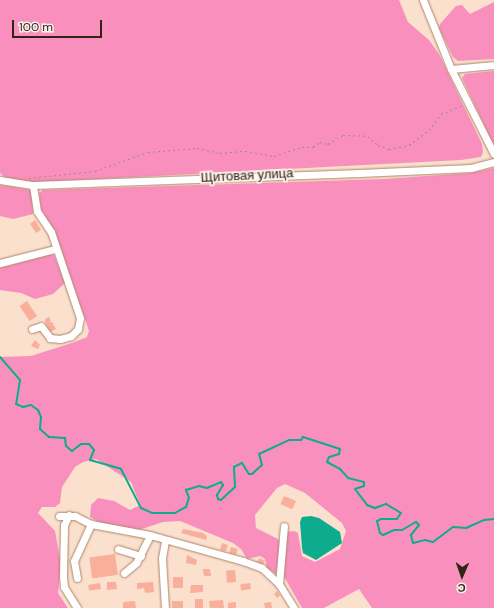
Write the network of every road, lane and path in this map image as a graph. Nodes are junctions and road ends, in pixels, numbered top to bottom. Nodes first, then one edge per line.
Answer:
1 (423, 0) edge
2 (494, 65) edge
3 (451, 69) junction
4 (467, 104) junction
5 (494, 154) edge
6 (494, 162) edge
7 (0, 180) edge
8 (22, 183) junction
9 (33, 184) junction
10 (55, 249) junction
11 (0, 263) edge
12 (32, 329) dead end
13 (69, 515) junction
14 (59, 516) dead end
15 (90, 524) junction
16 (284, 526) dead end
17 (150, 535) junction
18 (165, 541) junction
19 (118, 549) dead end
20 (140, 556) junction
21 (124, 573) dead end
22 (77, 578) dead end
23 (279, 584) junction
24 (77, 608) edge
25 (165, 608) edge
26 (294, 608) edge

1 - 3 street
2 - 3 street
3 - 4 street
4 - 5 street
4 - 8 path
6 - 9 street, Щитовая улица
7 - 8 street, Щитовая улица
8 - 9 street, Щитовая улица
9 - 10 street
10 - 11 street
10 - 12 street
13 - 14 street
13 - 15 street
13 - 24 street
15 - 17 street
15 - 22 street
16 - 23 street
17 - 18 street
17 - 20 street
18 - 23 street
18 - 25 street
19 - 20 street
20 - 21 street
23 - 26 street

